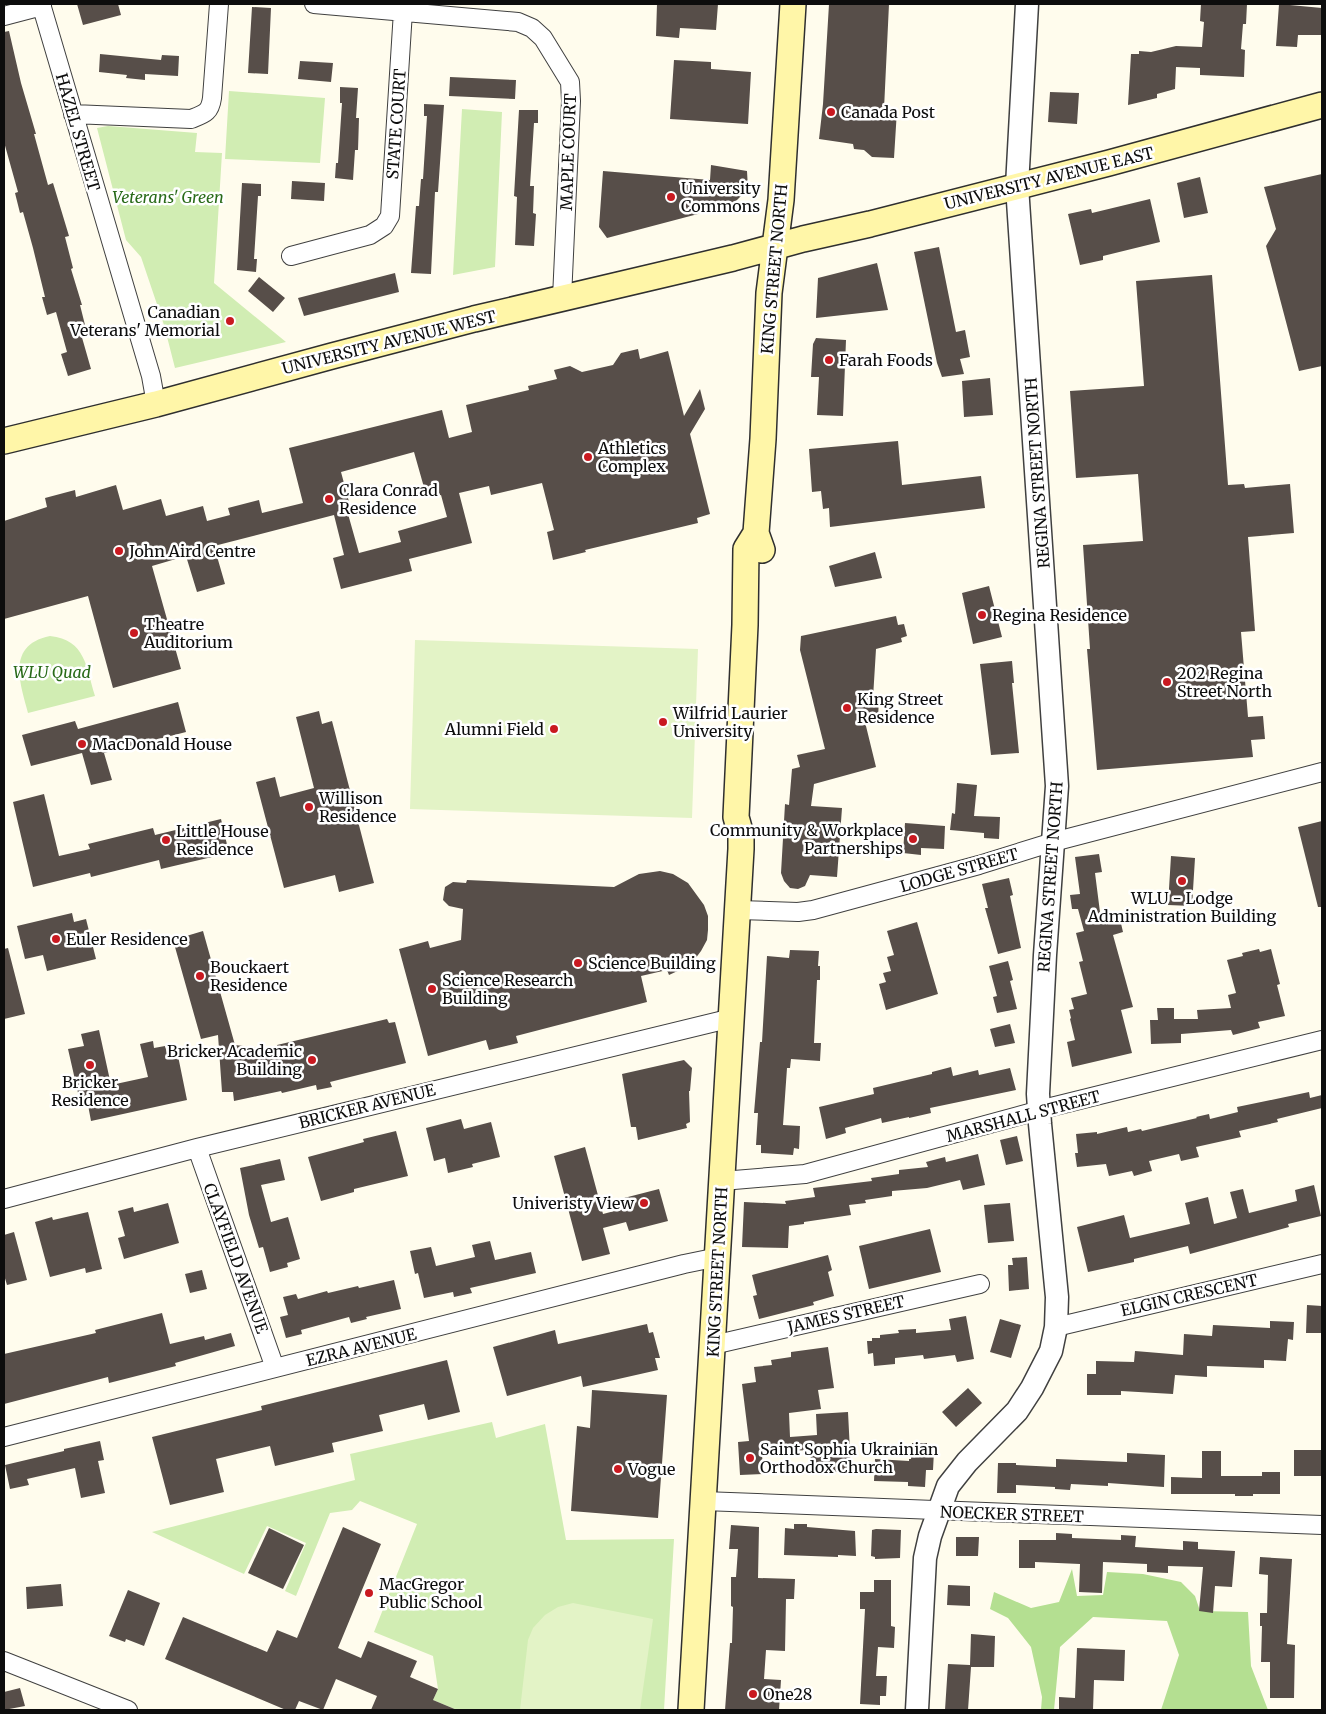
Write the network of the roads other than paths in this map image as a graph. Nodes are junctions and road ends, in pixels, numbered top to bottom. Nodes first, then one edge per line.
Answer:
1 (219, 4) edge
2 (314, 4) edge
3 (793, 4) edge
4 (1026, 4) edge
5 (41, 5) edge
6 (403, 11) junction
7 (4, 16) edge
8 (1322, 105) edge
9 (73, 114) junction
10 (1018, 186) junction
11 (774, 247) junction
12 (291, 256) dead end
13 (562, 298) junction
14 (156, 404) junction
15 (4, 441) edge
16 (1322, 772) edge
17 (1053, 842) junction
18 (738, 910) junction
19 (732, 1018) junction
20 (1322, 1040) edge
21 (1039, 1112) junction
22 (197, 1148) junction
23 (722, 1181) junction
24 (4, 1199) edge
25 (718, 1257) junction
26 (1322, 1264) edge
27 (980, 1284) dead end
28 (1056, 1327) junction
29 (713, 1345) junction
30 (275, 1368) junction
31 (4, 1437) edge
32 (703, 1501) junction
33 (938, 1511) junction
34 (1322, 1526) edge
35 (4, 1661) edge
36 (128, 1710) edge
37 (691, 1710) edge
38 (917, 1710) edge

1 - 9 street
2 - 6 street
3 - 11 main road, KING STREET NORTH
4 - 10 street, REGINA STREET NORTH
5 - 7 street
5 - 9 street, HAZEL STREET
6 - 12 street, STATE COURT
6 - 13 street, MAPLE COURT
8 - 10 main road, UNIVERSITY AVENUE EAST
9 - 14 street, HAZEL STREET
10 - 11 main road, UNIVERSITY AVENUE EAST
10 - 17 street, REGINA STREET NORTH
11 - 13 main road, UNIVERSITY AVENUE WEST
11 - 18 main road, KING STREET NORTH
13 - 14 main road, UNIVERSITY AVENUE WEST
14 - 15 main road, UNIVERSITY AVENUE WEST
16 - 17 street, LODGE STREET
17 - 18 street, LODGE STREET
17 - 21 street, REGINA STREET NORTH
18 - 19 main road, KING STREET NORTH
19 - 22 street, BRICKER AVENUE
19 - 23 main road, KING STREET NORTH
20 - 21 street, MARSHALL STREET
21 - 23 street, MARSHALL STREET
21 - 28 street, REGINA STREET NORTH
22 - 24 street, BRICKER AVENUE
22 - 30 street, CLAYFIELD AVENUE
23 - 25 main road, KING STREET NORTH
25 - 29 main road, KING STREET NORTH
25 - 30 street, EZRA AVENUE
26 - 28 street, ELGIN CRESCENT
27 - 29 street, JAMES STREET
28 - 33 street, REGINA STREET NORTH
29 - 32 main road, KING STREET NORTH
30 - 31 street, EZRA AVENUE
32 - 33 street, NOECKER STREET
32 - 37 main road, KING STREET NORTH
33 - 34 street, NOECKER STREET
33 - 38 street, REGINA STREET NORTH
35 - 36 street

